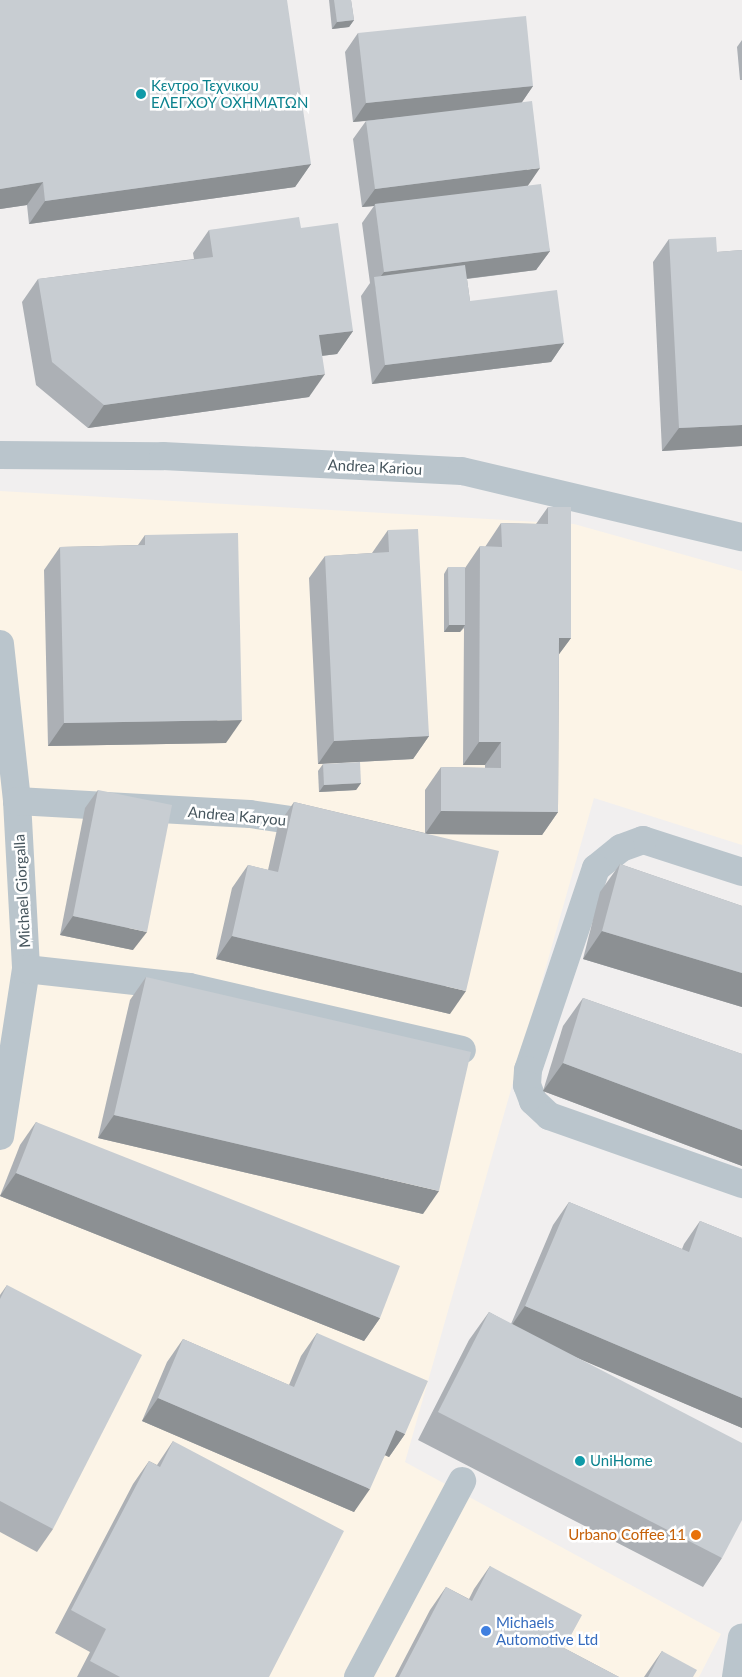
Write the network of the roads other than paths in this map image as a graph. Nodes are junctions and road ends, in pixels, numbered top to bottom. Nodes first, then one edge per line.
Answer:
1 (0, 455) edge
2 (742, 537) edge
3 (0, 644) edge
4 (17, 801) junction
5 (348, 829) edge
6 (742, 872) edge
7 (26, 969) junction
8 (462, 1050) edge
9 (0, 1136) edge
10 (742, 1184) edge
11 (462, 1482) dead end
12 (742, 1636) edge
13 (358, 1677) edge
14 (736, 1677) edge

1 - 2 street, Andrea Kariou
3 - 4 street, Michael Giorgalla
4 - 5 street, Andrea Karyou
4 - 7 street, Michael Giorgalla
6 - 10 street
7 - 8 street
7 - 9 street, Michael Giorgalla
11 - 13 street
12 - 14 street

